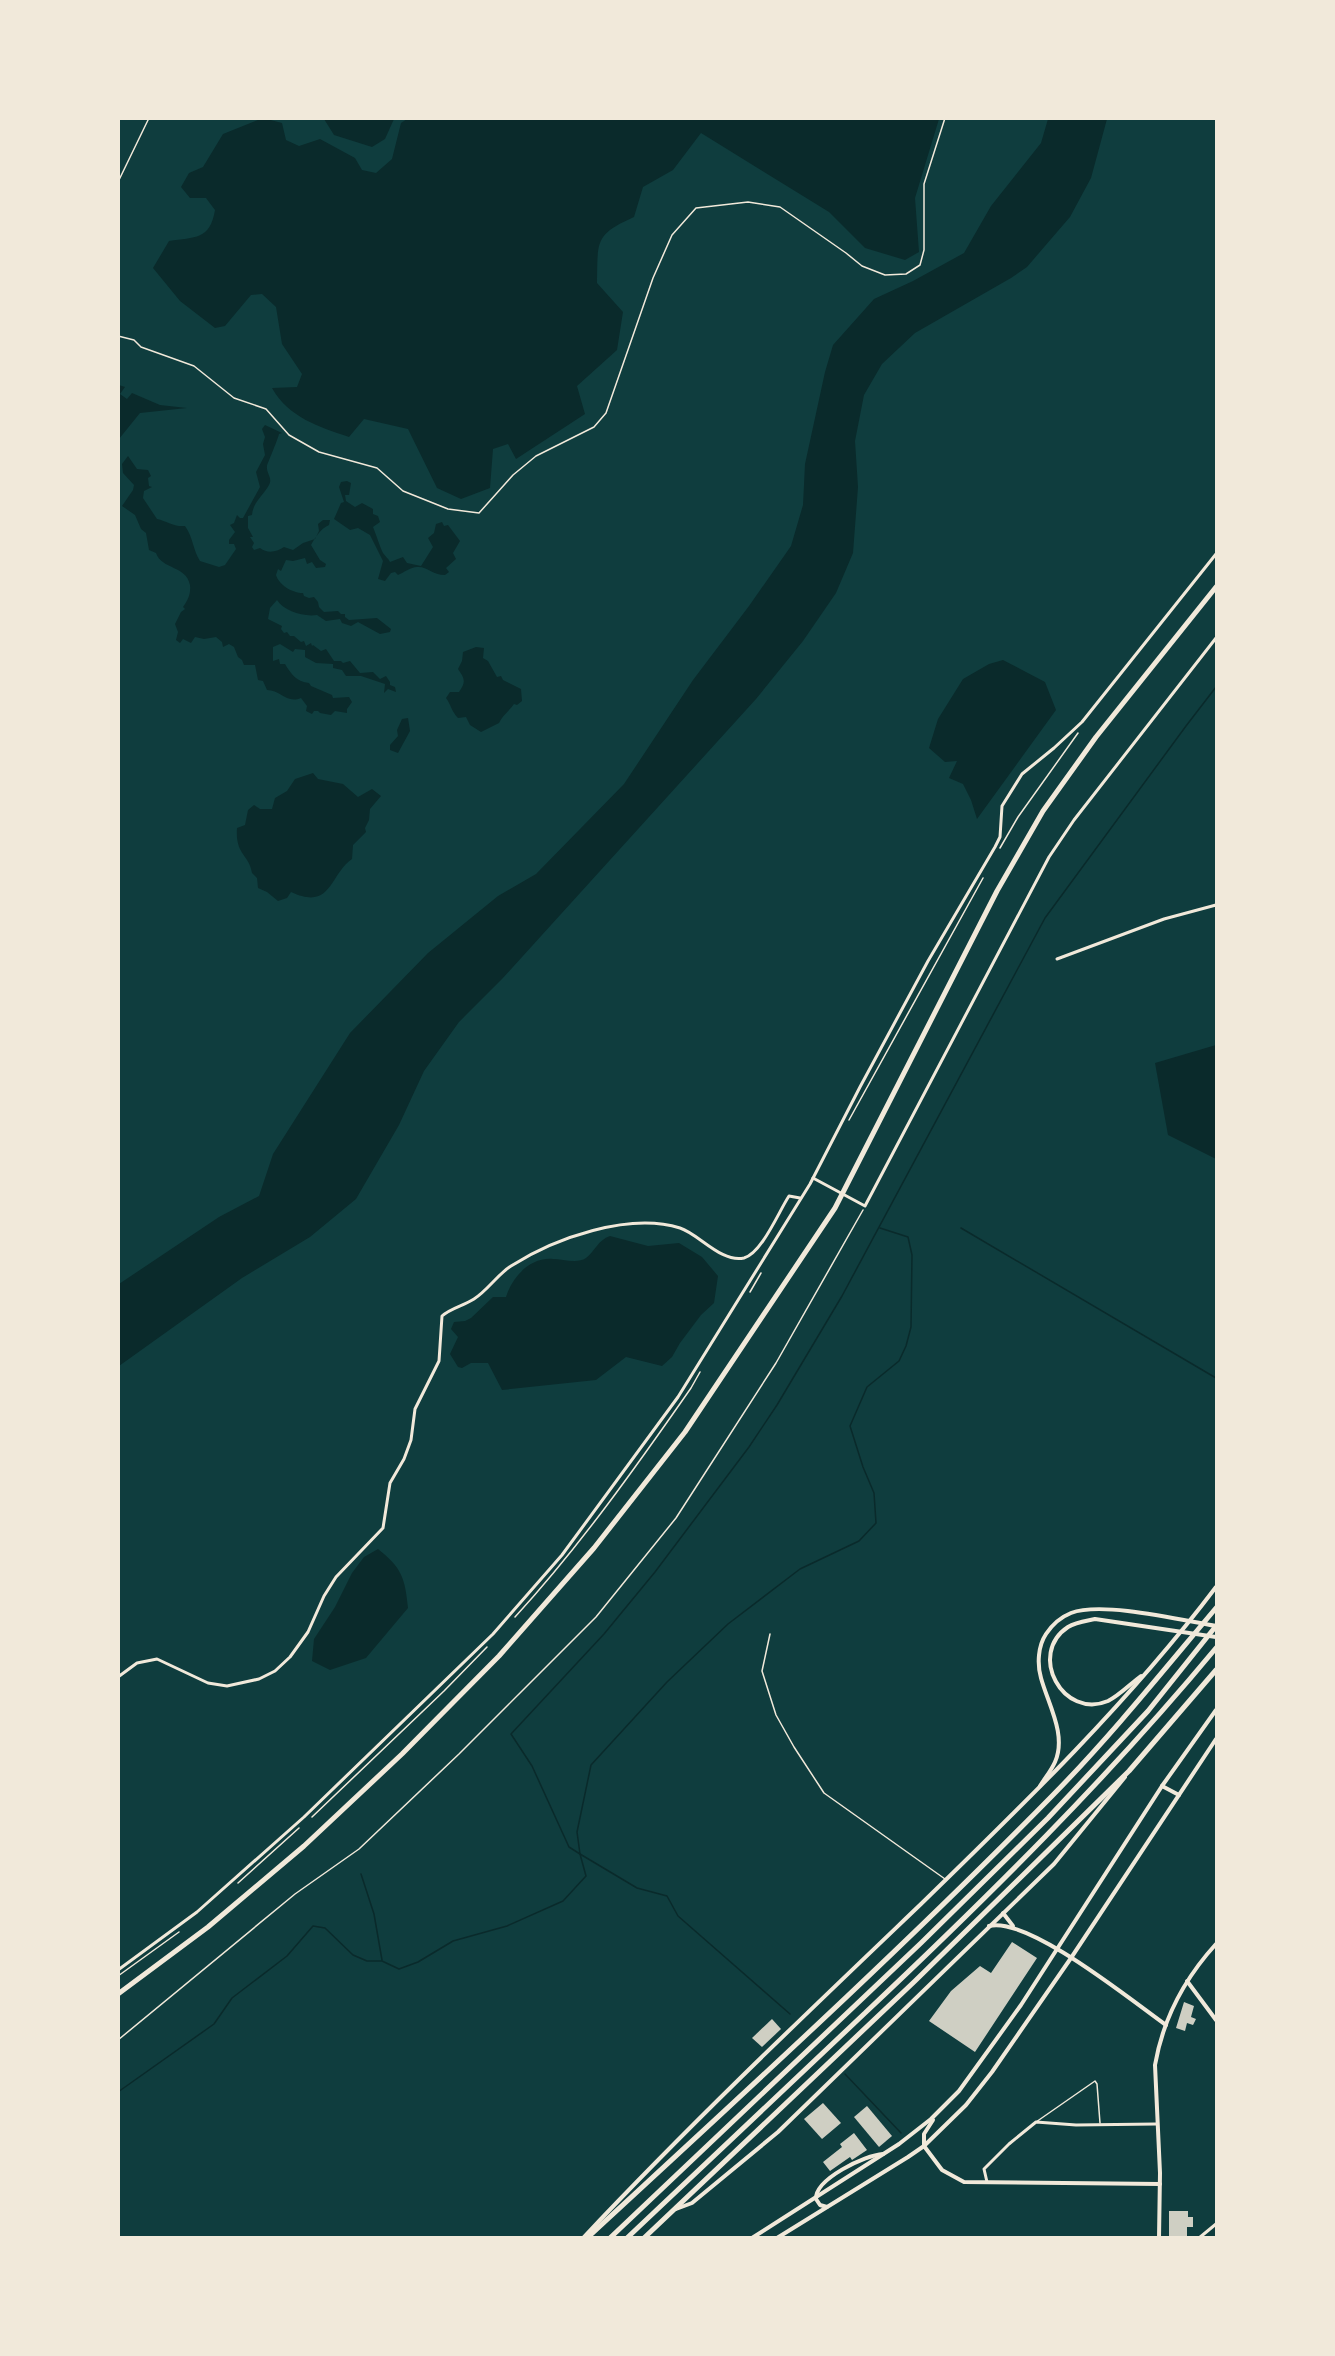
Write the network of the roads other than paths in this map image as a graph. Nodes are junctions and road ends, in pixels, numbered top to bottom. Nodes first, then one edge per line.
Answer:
1 (1216, 554) edge
2 (1216, 587) edge
3 (1216, 638) edge
4 (1216, 905) edge
5 (1057, 959) dead end
6 (813, 1179) junction
7 (801, 1198) junction
8 (1216, 1587) edge
9 (1216, 1608) edge
10 (1216, 1626) edge
11 (770, 1634) dead end
12 (1216, 1637) edge
13 (1216, 1647) edge
14 (1151, 1668) junction
15 (1216, 1670) edge
16 (118, 1677) edge
17 (1216, 1710) edge
18 (1216, 1739) edge
19 (1129, 1771) junction
20 (1162, 1786) junction
21 (1037, 1792) junction
22 (1179, 1795) junction
23 (946, 1879) junction
24 (1003, 1913) junction
25 (989, 1926) junction
26 (1013, 1927) junction
27 (1216, 1944) edge
28 (1057, 1949) junction
29 (1071, 1958) junction
30 (118, 1970) edge
31 (1187, 1981) junction
32 (118, 1994) edge
33 (1216, 2010) edge
34 (1212, 2014) junction
35 (1216, 2020) edge
36 (1166, 2025) junction
37 (936, 2114) junction
38 (1036, 2122) junction
39 (1100, 2124) junction
40 (1156, 2124) junction
41 (924, 2146) junction
42 (987, 2182) junction
43 (1160, 2184) junction
44 (815, 2196) junction
45 (829, 2207) junction
46 (673, 2211) junction
47 (1216, 2224) edge
48 (585, 2238) edge
49 (610, 2238) edge
50 (627, 2238) edge
51 (644, 2238) edge
52 (752, 2238) edge
53 (777, 2238) edge
54 (1159, 2238) edge
55 (1199, 2238) edge

1 - 6 street
2 - 32 highway
3 - 6 street
4 - 5 street
6 - 7 street
7 - 16 street
7 - 30 street
8 - 14 main road
9 - 48 highway
10 - 21 main road
10 - 49 highway
11 - 23 lane
12 - 14 main road
13 - 50 highway
14 - 21 main road
15 - 19 highway
17 - 20 main road
18 - 22 main road
19 - 24 main road
19 - 46 highway
20 - 22 main road
20 - 28 main road
21 - 23 main road
22 - 29 main road
23 - 48 main road
24 - 25 main road
24 - 26 main road
25 - 26 main road
25 - 46 main road
26 - 28 main road
27 - 31 main road
28 - 29 main road
28 - 37 main road
29 - 36 main road
29 - 41 main road
31 - 34 main road
31 - 36 main road
33 - 34 street
34 - 35 main road
36 - 40 main road
37 - 41 main road
37 - 44 main road
38 - 39 street
38 - 39 lane
38 - 42 street
39 - 40 street
40 - 43 main road
41 - 42 main road
41 - 45 main road
42 - 43 main road
43 - 54 main road
44 - 45 main road
44 - 52 main road
45 - 53 main road
46 - 51 highway
47 - 55 street

